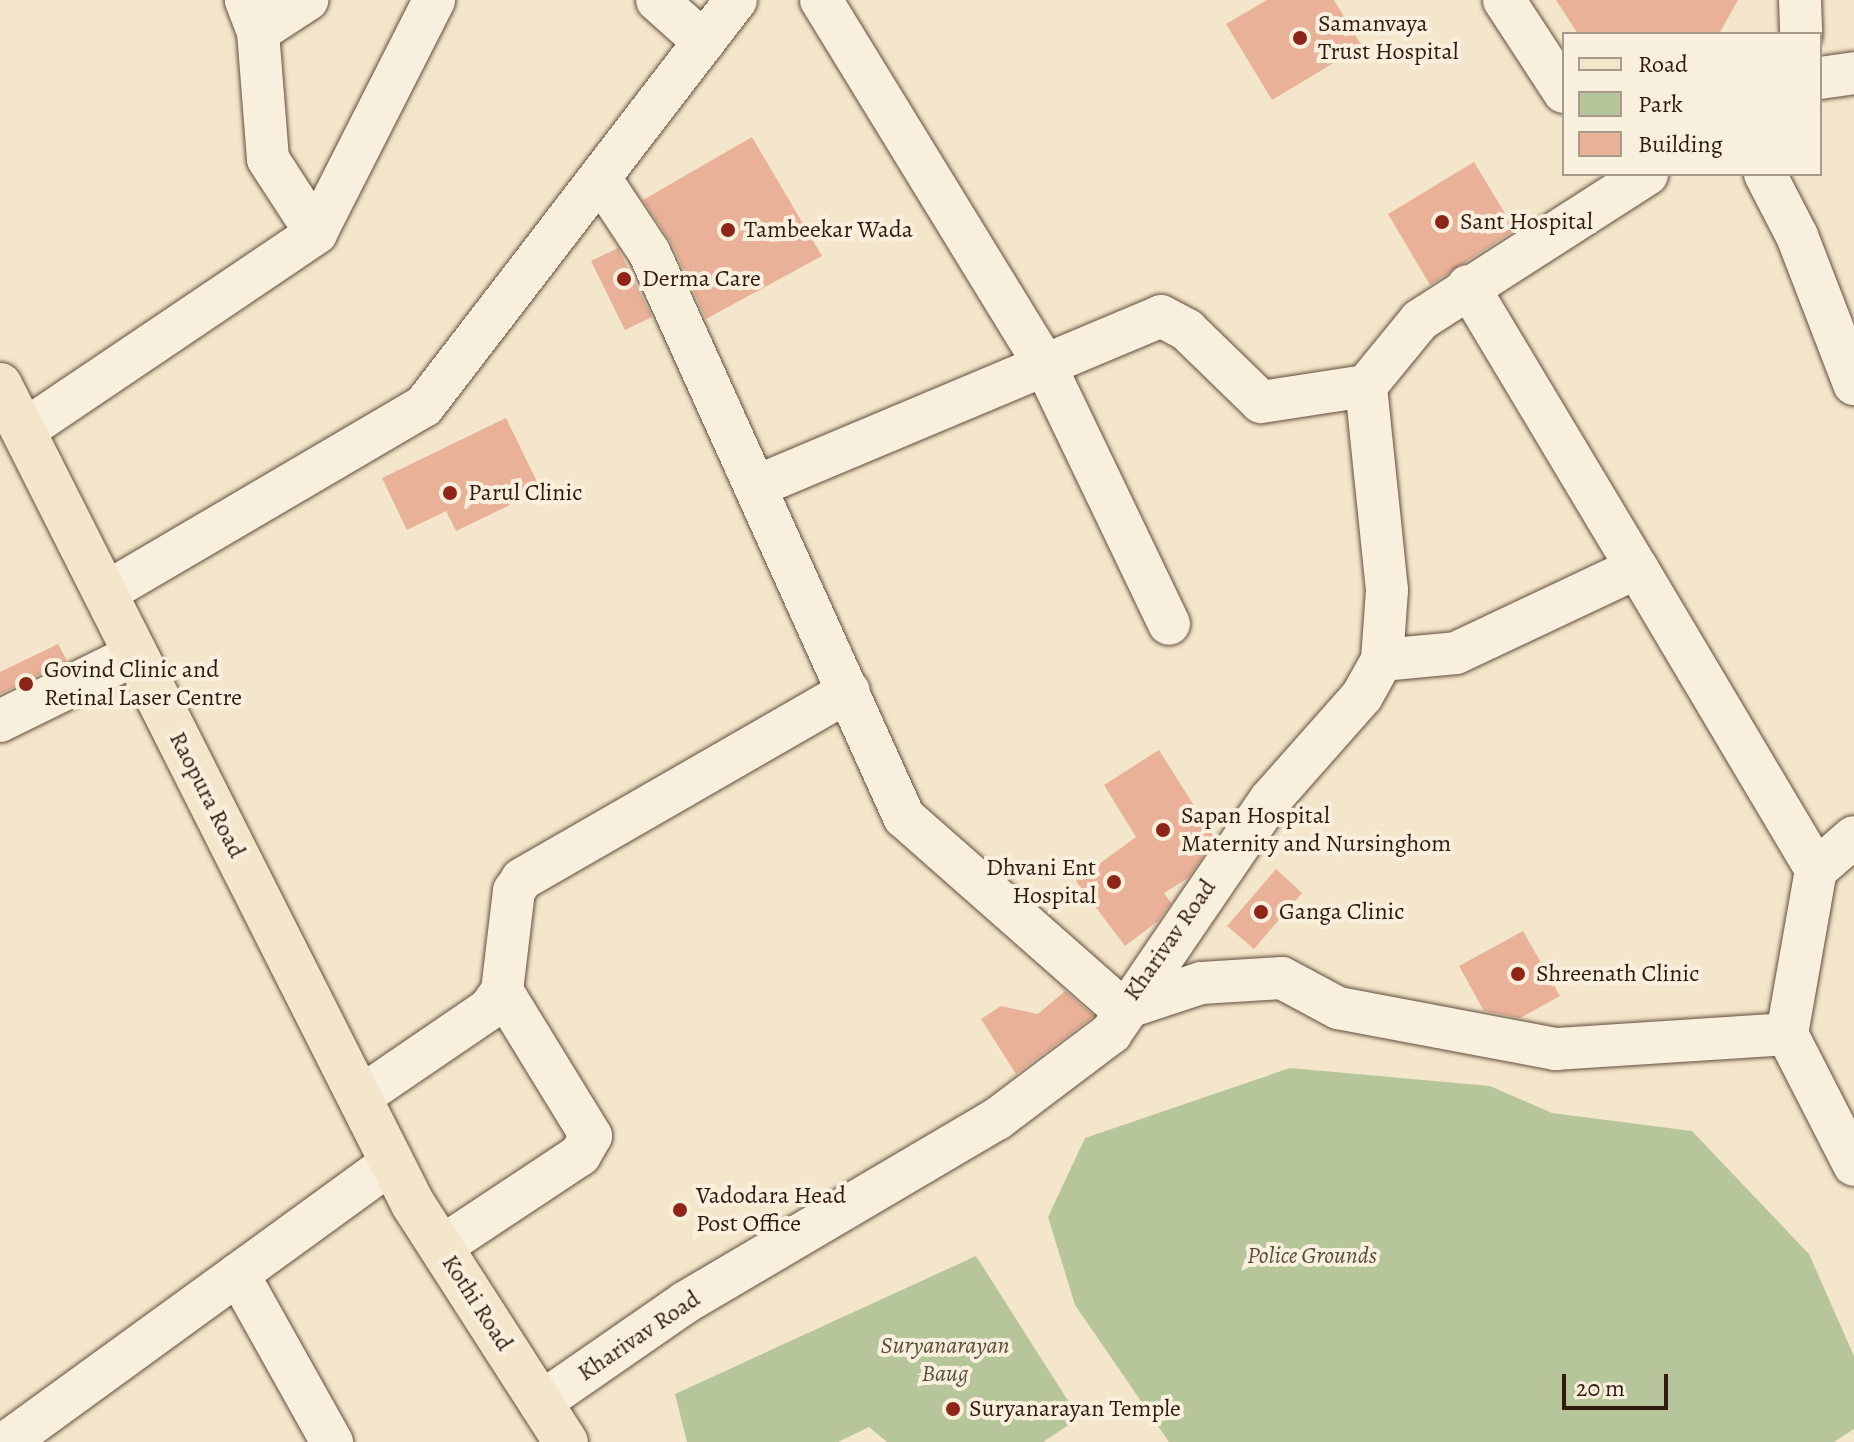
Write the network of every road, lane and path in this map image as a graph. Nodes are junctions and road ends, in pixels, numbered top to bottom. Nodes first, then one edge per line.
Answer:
1 (307, 0) edge
2 (434, 0) edge
3 (657, 0) edge
4 (736, 0) edge
5 (821, 0) edge
6 (1504, 0) edge
7 (1800, 0) edge
8 (252, 16) edge
9 (1801, 32) edge
10 (704, 42) junction
11 (1854, 73) edge
12 (1822, 78) edge
13 (1562, 89) edge
14 (1766, 176) edge
15 (600, 178) junction
16 (1630, 178) edge
17 (316, 233) junction
18 (1468, 286) junction
19 (1045, 365) junction
20 (1854, 384) edge
21 (1366, 386) junction
22 (1, 389) edge
23 (23, 431) junction
24 (757, 486) junction
25 (1637, 568) junction
26 (105, 593) junction
27 (1169, 624) dead end
28 (136, 654) junction
29 (1382, 660) junction
30 (849, 691) junction
31 (0, 721) edge
32 (1854, 837) edge
33 (1816, 870) junction
34 (502, 991) junction
35 (1122, 1009) junction
36 (1787, 1034) junction
37 (360, 1097) junction
38 (1849, 1140) edge
39 (392, 1162) junction
40 (441, 1247) junction
41 (238, 1274) junction
42 (540, 1403) junction
43 (7, 1442) edge
44 (332, 1442) edge
45 (566, 1442) edge

1 - 8 street
2 - 17 street
3 - 10 street
4 - 10 street
5 - 19 street
6 - 13 street
7 - 9 street
8 - 17 street
10 - 15 street
11 - 12 street
14 - 20 street
15 - 24 street
15 - 26 street
16 - 18 street
17 - 23 street
18 - 21 street
18 - 25 street
19 - 21 street
19 - 24 street
19 - 27 street
21 - 29 street, Kharivav Road
22 - 23 main road, Raopura Road
23 - 26 main road, Raopura Road
24 - 30 street
25 - 29 street
25 - 33 street
26 - 28 main road, Raopura Road
28 - 31 street
28 - 37 main road, Raopura Road
29 - 35 street, Kharivav Road
30 - 34 street
30 - 35 street
32 - 33 street
33 - 36 street
34 - 37 street
34 - 40 street
35 - 36 street
35 - 42 street, Kharivav Road
36 - 38 street
37 - 39 main road, Raopura Road
39 - 40 main road, Kothi Road
39 - 41 street
40 - 42 main road, Kothi Road
41 - 43 street
41 - 44 street
42 - 45 main road, Kothi Road

